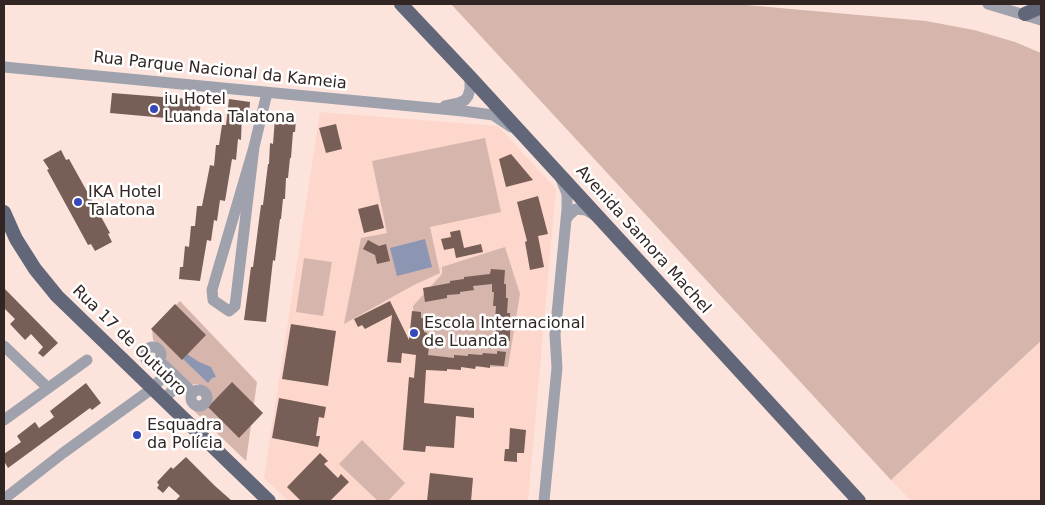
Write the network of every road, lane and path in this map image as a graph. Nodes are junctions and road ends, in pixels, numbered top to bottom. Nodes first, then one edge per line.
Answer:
1 (401, 4) edge
2 (988, 4) edge
3 (1041, 7) edge
4 (1025, 14) junction
5 (1041, 20) edge
6 (4, 67) edge
7 (470, 77) junction
8 (267, 93) junction
9 (434, 108) junction
10 (522, 133) junction
11 (254, 147) junction
12 (558, 173) junction
13 (4, 212) edge
14 (596, 216) junction
15 (566, 221) junction
16 (10, 237) edge
17 (4, 346) edge
18 (87, 360) dead end
19 (158, 360) dead end
20 (169, 370) junction
21 (48, 388) junction
22 (153, 388) junction
23 (173, 389) junction
24 (193, 393) dead end
25 (4, 420) edge
26 (4, 499) edge
27 (269, 501) edge
28 (544, 501) edge
29 (859, 501) edge

1 - 7 main road, Avenida Samora Machel
2 - 4 street
3 - 4 main road
4 - 5 street
6 - 8 street, Rua Parque Nacional da Kameia
7 - 9 street, Rua Parque Nacional da Kameia
7 - 10 main road, Avenida Samora Machel
8 - 9 street, Rua Parque Nacional da Kameia
8 - 11 street
9 - 10 street, Rua Parque Nacional da Kameia
10 - 12 main road, Avenida Samora Machel
11 - 11 street
12 - 14 main road, Avenida Samora Machel
12 - 15 street
13 - 16 main road, Rua 17 de Outubro
14 - 15 street
14 - 29 main road, Avenida Samora Machel
15 - 28 street
16 - 22 main road, Rua 17 de Outubro
17 - 21 street
18 - 21 street
19 - 20 street
20 - 22 street
20 - 23 street
21 - 25 street
22 - 23 main road, Rua 17 de Outubro
22 - 26 street
23 - 24 street
23 - 27 main road, Rua 17 de Outubro

